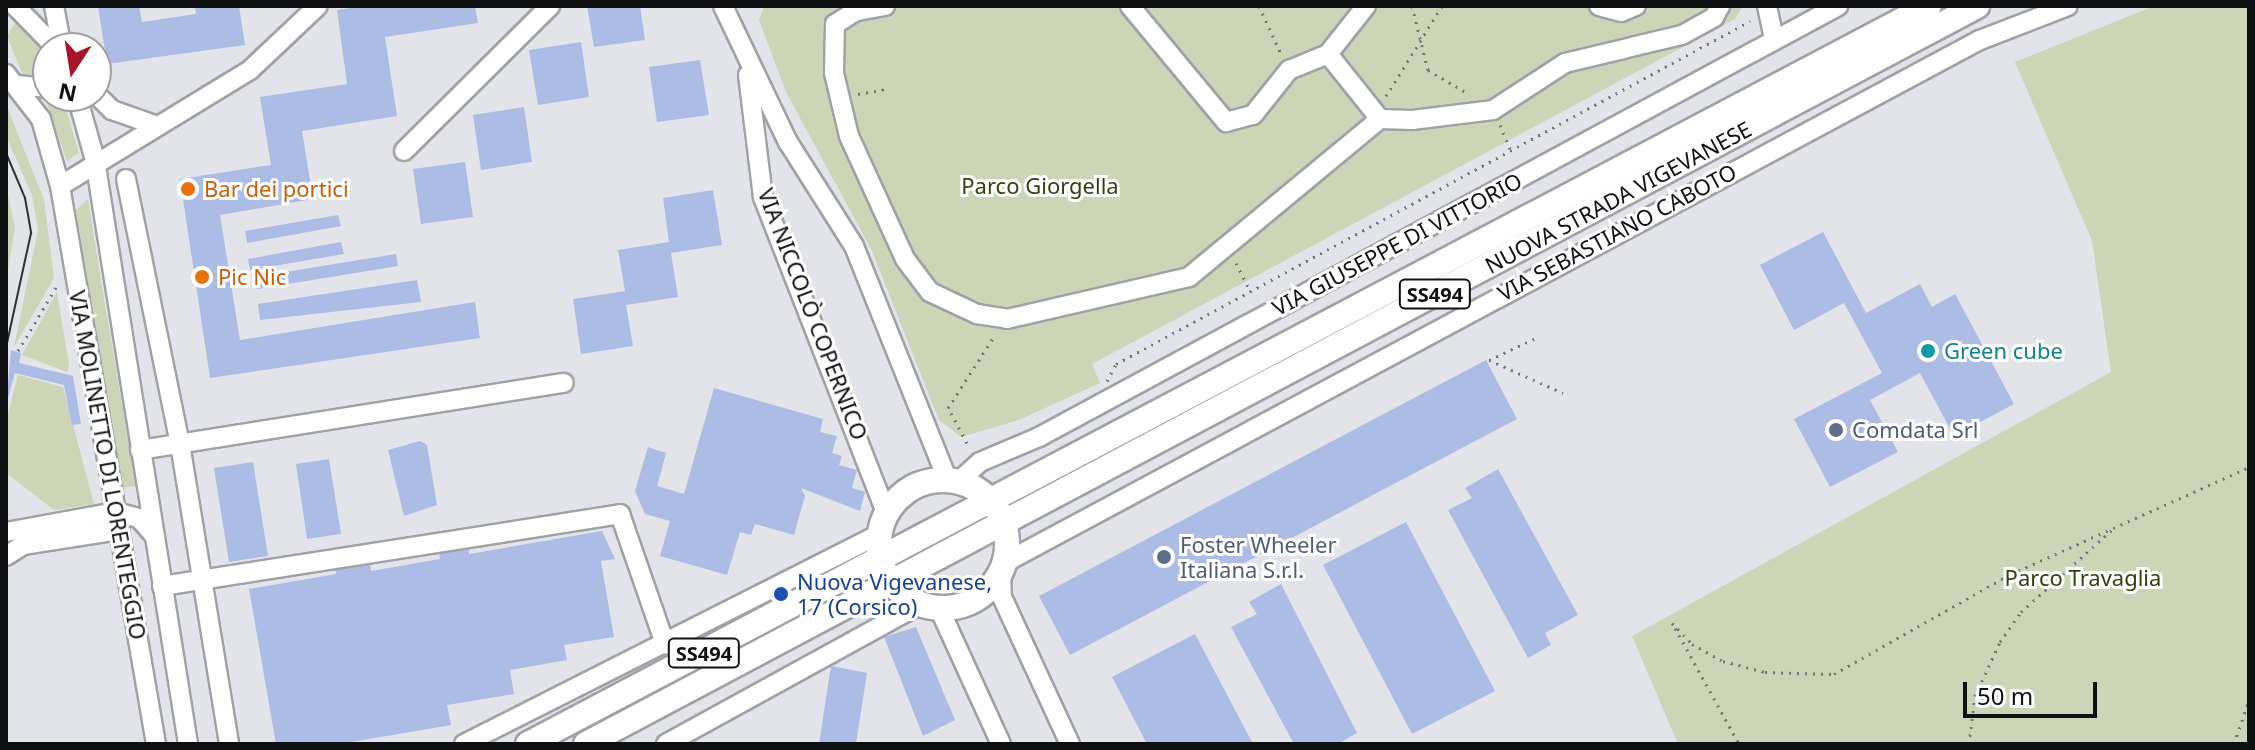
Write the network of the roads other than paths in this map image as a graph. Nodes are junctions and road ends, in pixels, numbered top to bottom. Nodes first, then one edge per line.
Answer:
1 (15, 6) edge
2 (54, 6) edge
3 (318, 6) edge
4 (550, 6) edge
5 (723, 6) edge
6 (885, 6) edge
7 (1130, 6) edge
8 (1366, 6) edge
9 (1599, 6) edge
10 (1636, 6) edge
11 (1720, 6) edge
12 (1838, 6) edge
13 (1929, 6) edge
14 (1977, 6) edge
15 (2068, 6) edge
16 (1759, 8) edge
17 (40, 32) edge
18 (59, 32) edge
19 (1774, 40) junction
20 (1328, 54) junction
21 (746, 64) junction
22 (12, 79) edge
23 (32, 84) edge
24 (112, 110) edge
25 (82, 112) edge
26 (1380, 119) junction
27 (155, 125) junction
28 (404, 151) dead end
29 (95, 160) junction
30 (126, 179) dead end
31 (60, 186) junction
32 (564, 383) dead end
33 (180, 444) junction
34 (140, 450) junction
35 (953, 480) junction
36 (998, 513) junction
37 (118, 521) junction
38 (882, 524) junction
39 (6, 532) edge
40 (155, 541) junction
41 (6, 556) edge
42 (880, 561) junction
43 (1002, 567) junction
44 (201, 579) junction
45 (893, 585) junction
46 (162, 586) junction
47 (930, 606) junction
48 (665, 644) junction
49 (178, 686) junction
50 (147, 689) junction
51 (228, 736) edge
52 (156, 744) edge
53 (188, 744) edge
54 (215, 744) edge
55 (464, 744) edge
56 (528, 744) edge
57 (586, 744) edge
58 (666, 744) edge
59 (1001, 744) edge
60 (1070, 744) edge

1 - 17 street
2 - 18 street
3 - 27 street
4 - 28 street
5 - 21 street, VIA NICCOLÒ COPERNICO
6 - 26 street
7 - 20 street
8 - 20 street
9 - 10 street
11 - 26 street
12 - 19 street, VIA GIUSEPPE DI VITTORIO
13 - 36 main road, NUOVA STRADA VIGEVANESE / SS494
14 - 36 main road, NUOVA STRADA VIGEVANESE / SS494
15 - 43 street, VIA SEBASTIANO CABOTO
16 - 19 street
19 - 35 street, VIA GIUSEPPE DI VITTORIO
20 - 26 street
21 - 35 street, VIA NICCOLÒ COPERNICO
21 - 38 street, VIA NICCOLÒ COPERNICO
22 - 23 street
22 - 31 street, VIA MOLINETTO DI LORENTEGGIO
24 - 27 street
25 - 29 street, VIA MOLINETTO DI LORENTEGGIO
27 - 29 street
29 - 31 street
29 - 34 street, VIA MOLINETTO DI LORENTEGGIO
30 - 33 street
31 - 37 street, VIA MOLINETTO DI LORENTEGGIO
32 - 33 street, VIA MOLINETTO DI LORENTEGGIO
33 - 34 street, VIA MOLINETTO DI LORENTEGGIO
33 - 44 street
34 - 40 street, VIA MOLINETTO DI LORENTEGGIO
35 - 36 main road
35 - 38 main road
36 - 42 main road, NUOVA STRADA VIGEVANESE / SS494
36 - 43 main road
36 - 45 main road, NUOVA STRADA VIGEVANESE / SS494
37 - 39 street
37 - 40 street
37 - 41 street
37 - 50 street, VIA MOLINETTO DI LORENTEGGIO
38 - 42 main road
38 - 48 street
40 - 46 street, VIA MOLINETTO DI LORENTEGGIO
42 - 45 main road
42 - 56 main road, NUOVA STRADA VIGEVANESE / SS494
43 - 47 main road
43 - 60 street
44 - 46 street, VIA MOLINETTO DI LORENTEGGIO
44 - 48 street, VIA MOLINETTO DI LORENTEGGIO
44 - 51 street
45 - 47 main road
45 - 57 main road, NUOVA STRADA VIGEVANESE / SS494
46 - 49 street, VIA MOLINETTO DI LORENTEGGIO
47 - 58 street
47 - 59 street
48 - 55 street
49 - 50 street
49 - 53 street, VIA MOLINETTO DI LORENTEGGIO
50 - 52 street, VIA MOLINETTO DI LORENTEGGIO
51 - 54 street

